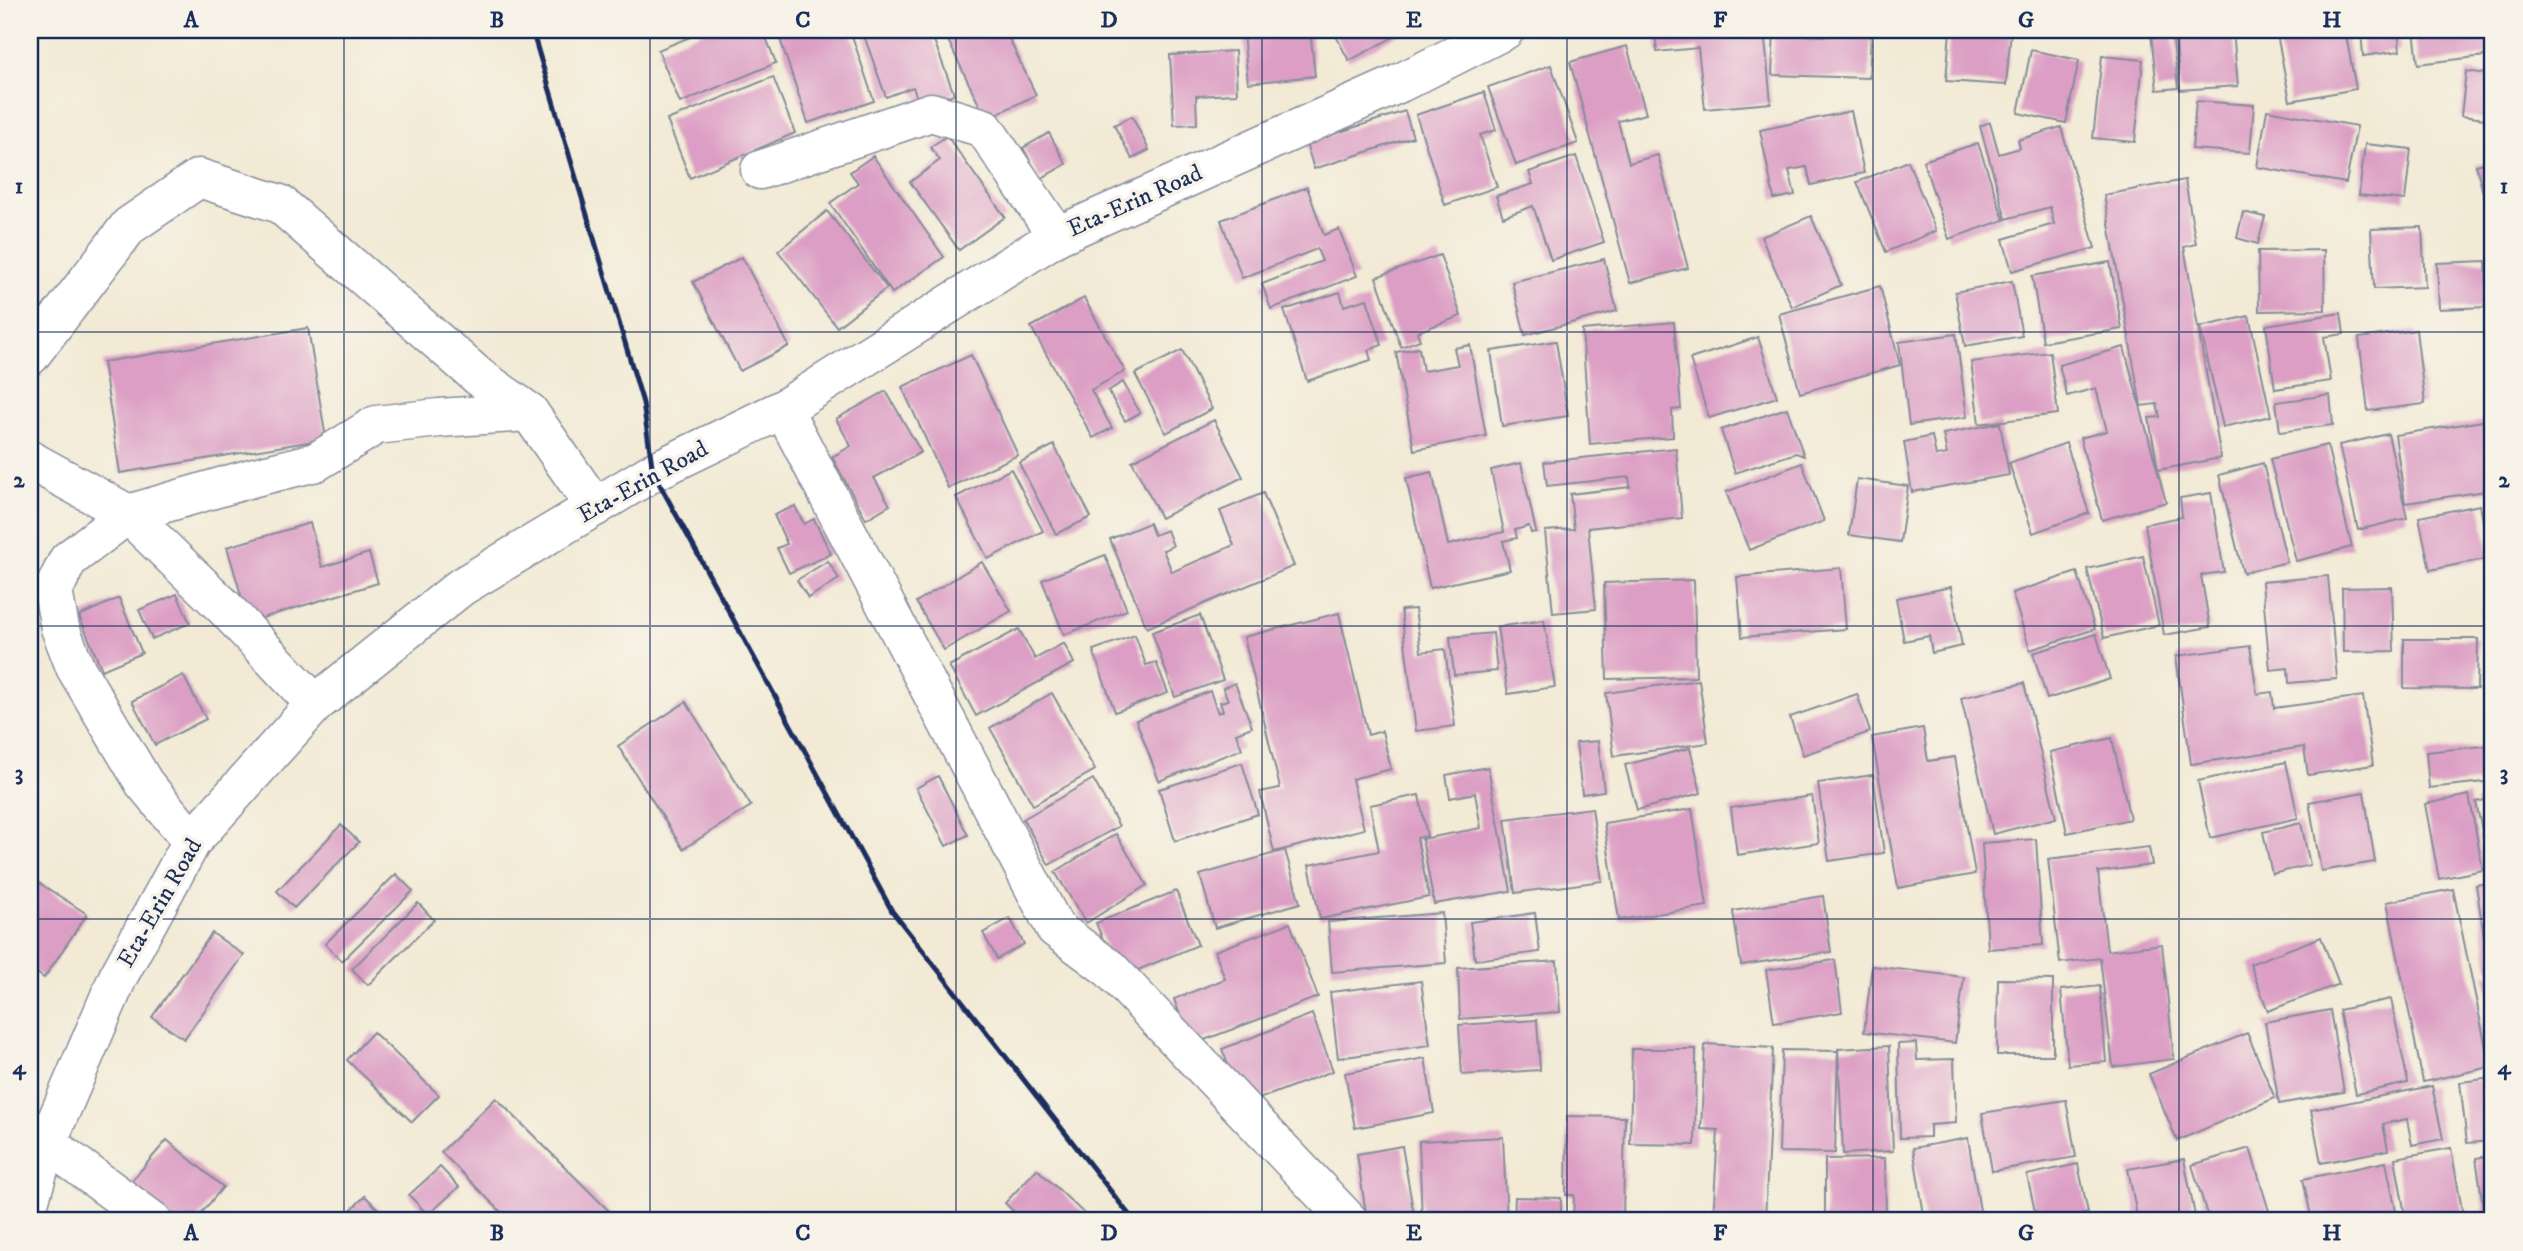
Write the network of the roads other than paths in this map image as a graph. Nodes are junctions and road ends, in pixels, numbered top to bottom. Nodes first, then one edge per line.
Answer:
1 (1505, 30) edge
2 (760, 170) dead end
3 (1057, 236) junction
4 (30, 356) edge
5 (783, 409) junction
6 (529, 412) junction
7 (30, 460) edge
8 (595, 507) junction
9 (128, 514) junction
10 (315, 705) junction
11 (192, 841) junction
12 (47, 1143) junction
13 (30, 1199) edge
14 (153, 1221) edge
15 (1349, 1221) edge

1 - 3 street, Eta-Erin Road
2 - 3 street
3 - 5 street, Eta-Erin Road
4 - 6 street
5 - 8 street, Eta-Erin Road
5 - 15 street
6 - 8 street
6 - 9 street
7 - 9 street
8 - 10 street, Eta-Erin Road
9 - 10 street
9 - 11 street
10 - 11 street, Eta-Erin Road
11 - 12 street, Eta-Erin Road
12 - 13 street, Eta-Erin Road
12 - 14 street

